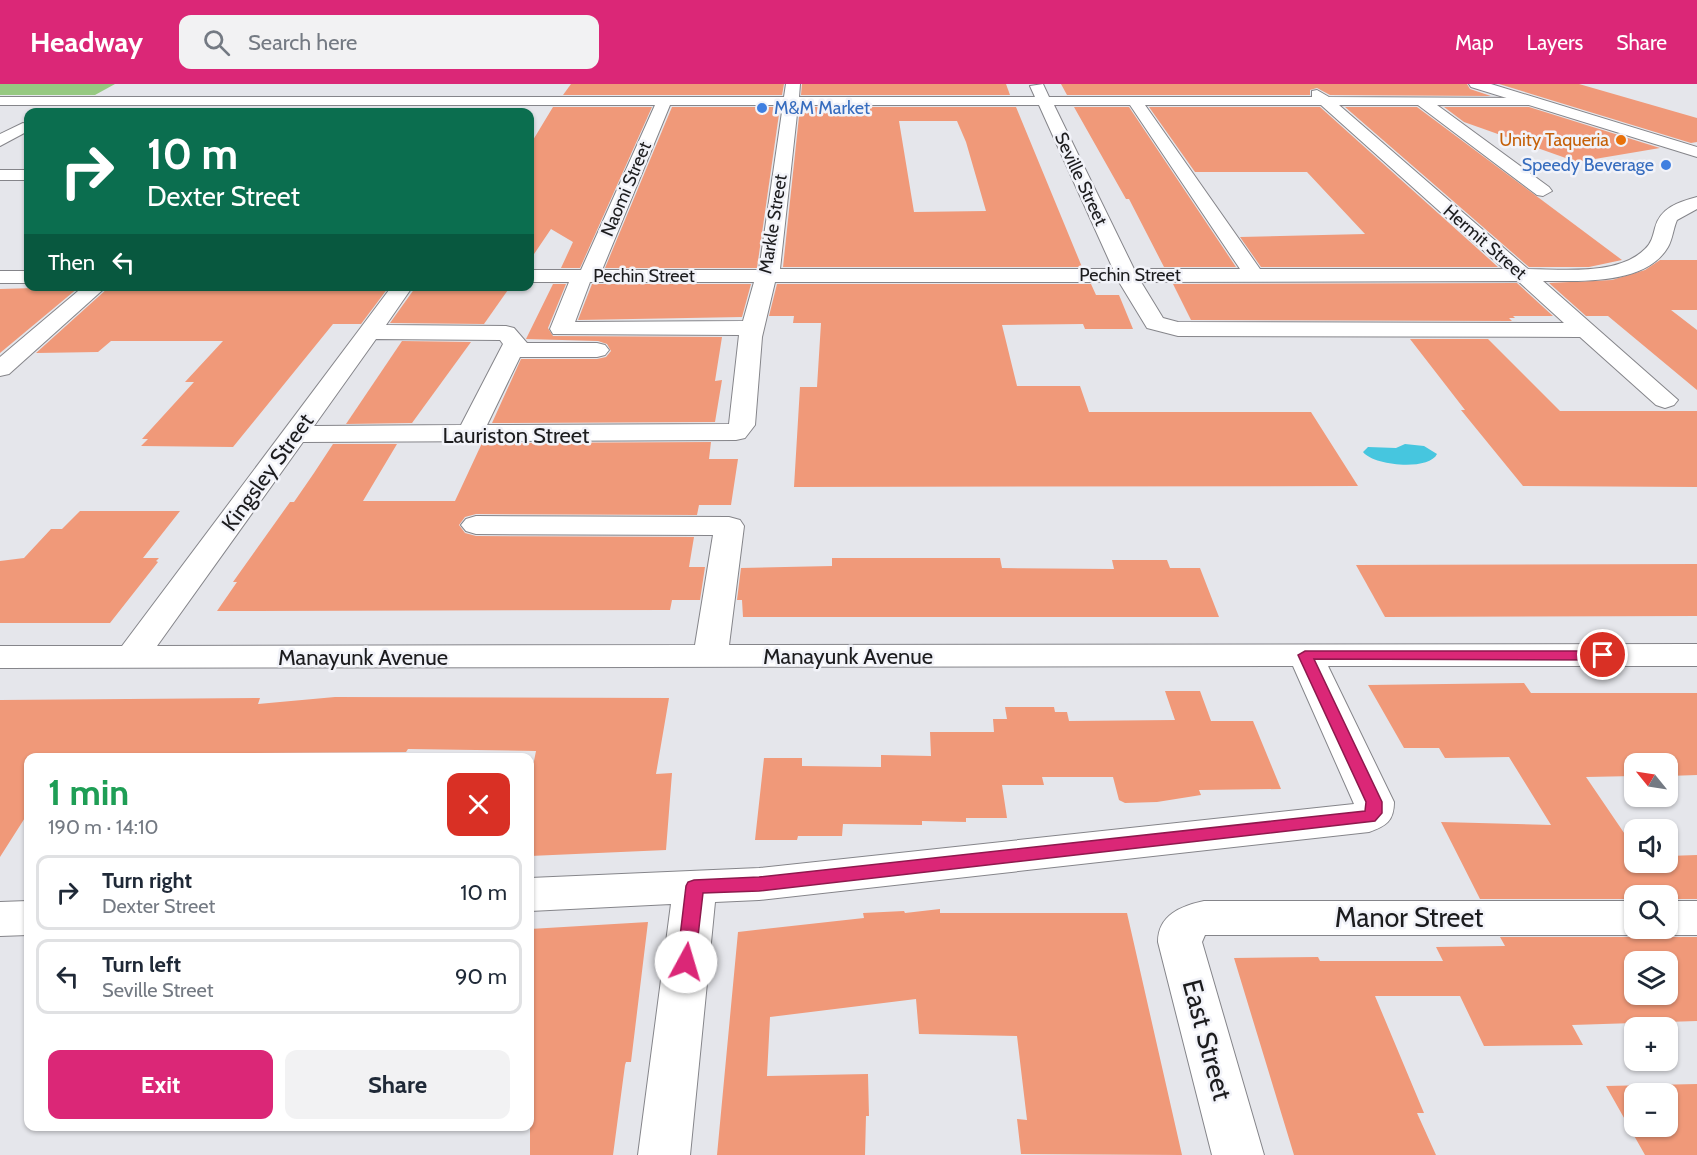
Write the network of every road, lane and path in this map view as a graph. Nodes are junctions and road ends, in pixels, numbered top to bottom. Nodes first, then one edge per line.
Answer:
1 (331, 84) edge
2 (550, 84) edge
3 (1036, 84) edge
4 (1305, 84) edge
5 (1476, 84) edge
6 (792, 93) edge
7 (1134, 101) junction
8 (1325, 101) junction
9 (1421, 101) junction
10 (1532, 101) junction
11 (1, 102) edge
12 (311, 102) junction
13 (664, 102) junction
14 (1044, 102) junction
15 (533, 107) edge
16 (303, 108) edge
17 (23, 128) dead end
18 (0, 141) edge
19 (1697, 152) edge
20 (0, 175) edge
21 (24, 175) edge
22 (1543, 191) dead end
23 (1697, 203) edge
24 (1126, 275) junction
25 (1254, 275) junction
26 (1522, 275) junction
27 (534, 276) edge
28 (586, 276) junction
29 (766, 276) junction
30 (0, 277) edge
31 (24, 277) edge
32 (91, 291) edge
33 (399, 291) edge
34 (561, 329) junction
35 (1585, 330) junction
36 (370, 332) junction
37 (751, 338) junction
38 (509, 341) junction
39 (0, 369) edge
40 (1665, 400) dead end
41 (736, 432) joint
42 (295, 434) junction
43 (469, 435) junction
44 (477, 525) dead end
45 (1305, 655) junction
46 (1697, 655) edge
47 (710, 656) junction
48 (0, 657) edge
49 (131, 658) junction
50 (694, 886) junction
51 (534, 894) edge
52 (24, 918) edge
53 (1624, 918) edge
54 (1678, 918) edge
55 (1697, 918) edge
56 (0, 919) edge
57 (1185, 926) joint
58 (664, 1155) edge
59 (1238, 1155) edge

1 - 12 street
2 - 15 street
3 - 14 street, Seville Street
4 - 8 street, Hermit Street
5 - 10 street
6 - 13 street
6 - 14 street
6 - 29 street, Markle Street
7 - 8 street
7 - 14 street
7 - 25 street
8 - 9 street
8 - 26 street, Hermit Street
9 - 10 street
9 - 22 street
10 - 19 street
11 - 12 street
12 - 15 street
12 - 16 street
13 - 15 street
13 - 28 street, Naomi Street
14 - 24 street, Seville Street
17 - 18 street
20 - 21 street
23 - 26 street, Pechin Street
24 - 25 street, Pechin Street
24 - 29 street, Pechin Street
24 - 35 street, Seville Street
25 - 26 street, Pechin Street
26 - 35 street, Hermit Street
27 - 28 street, Pechin Street
28 - 29 street, Pechin Street
28 - 34 street, Naomi Street
29 - 37 street, Markle Street
30 - 31 street
32 - 39 street
33 - 36 street, Kingsley Street
34 - 37 street
34 - 38 street
35 - 40 street, Hermit Street
36 - 38 street
36 - 42 street, Kingsley Street
37 - 38 street
37 - 41 street, Markle Street
38 - 43 street
41 - 43 street, Lauriston Street
42 - 43 street, Lauriston Street
42 - 49 street, Kingsley Street
44 - 47 street
45 - 46 street, Manayunk Avenue
45 - 47 street, Manayunk Avenue
45 - 50 street
47 - 49 street, Manayunk Avenue
48 - 49 street, Manayunk Avenue
50 - 51 street
50 - 58 street
52 - 56 street
53 - 57 street, Manor Street
54 - 55 street
57 - 59 street, East Street

